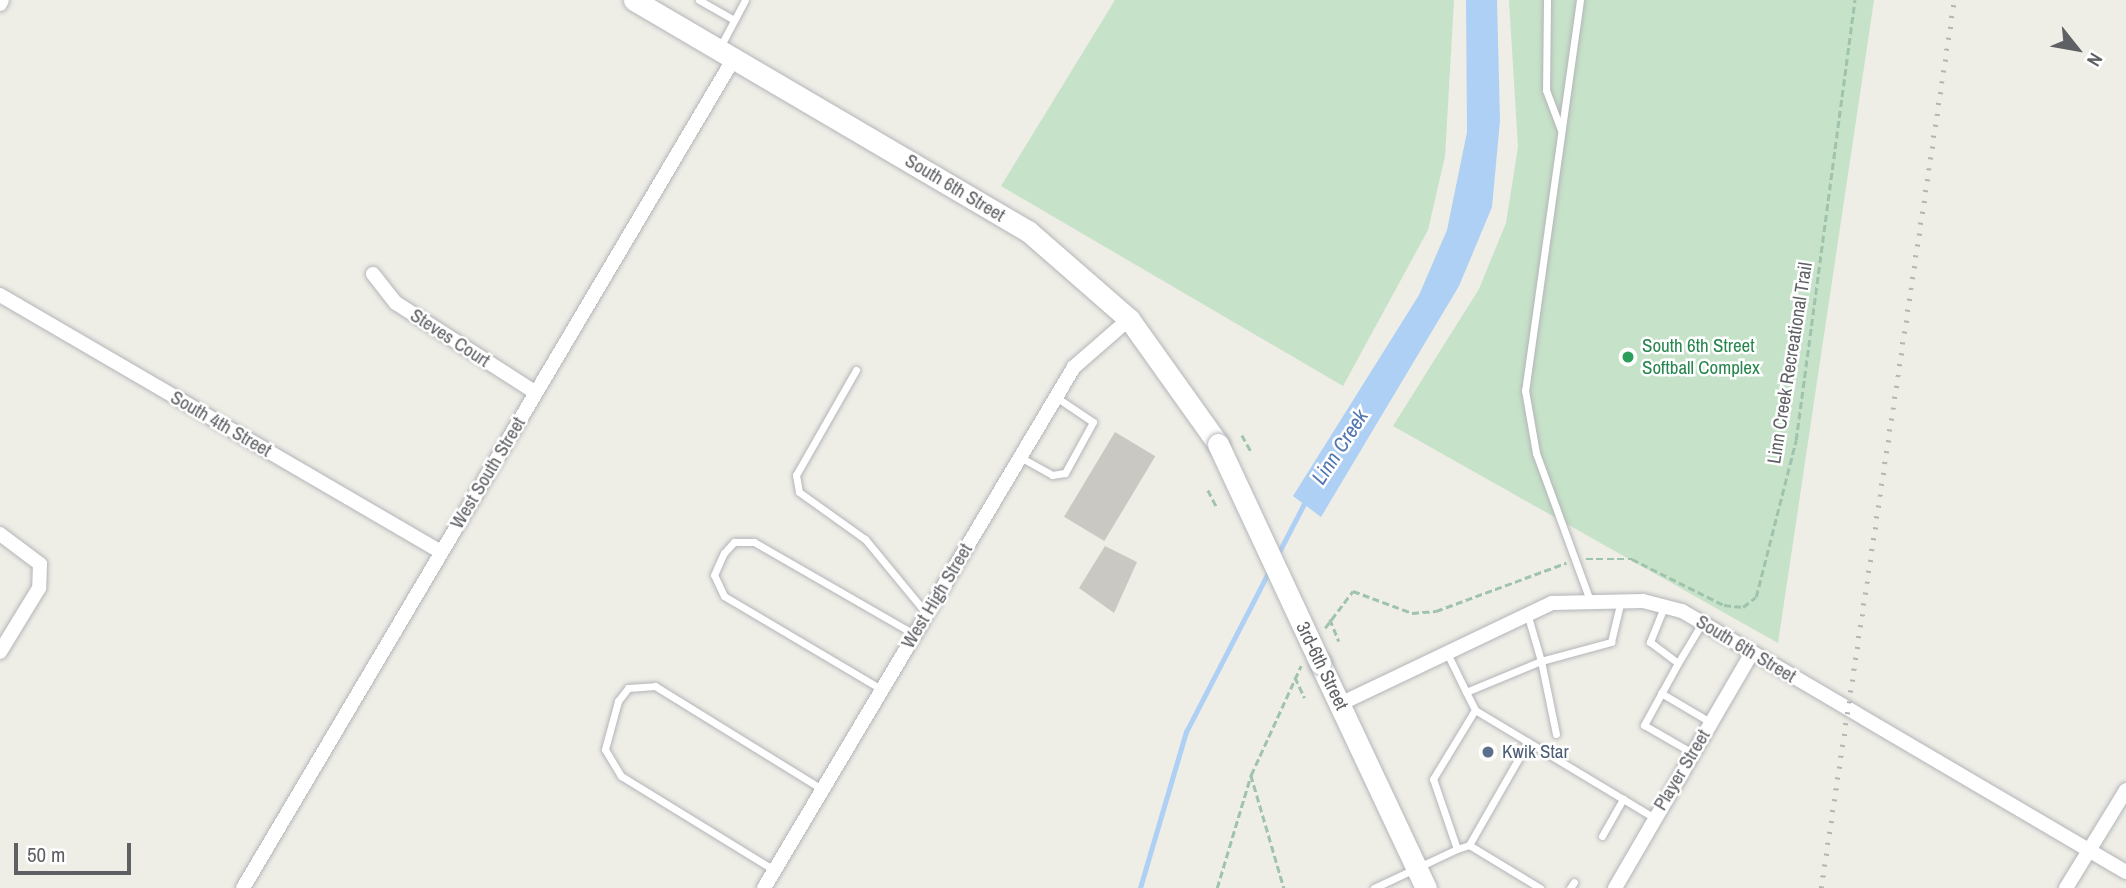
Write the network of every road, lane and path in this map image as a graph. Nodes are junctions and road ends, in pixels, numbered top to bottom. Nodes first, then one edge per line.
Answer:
1 (634, 0) edge
2 (699, 0) edge
3 (745, 0) edge
4 (1547, 0) edge
5 (1580, 0) edge
6 (1855, 0) edge
7 (734, 20) junction
8 (726, 54) junction
9 (1561, 131) junction
10 (373, 274) dead end
11 (0, 295) edge
12 (1129, 319) junction
13 (856, 370) dead end
14 (536, 393) junction
15 (1056, 397) junction
16 (1242, 435) dead end
17 (1218, 444) joint
18 (1251, 452) dead end
19 (1020, 457) junction
20 (1208, 490) dead end
21 (1217, 508) dead end
22 (0, 534) edge
23 (442, 552) junction
24 (1580, 560) junction
25 (1589, 598) junction
26 (1621, 599) junction
27 (1664, 606) junction
28 (1527, 612) junction
29 (926, 613) junction
30 (1330, 620) junction
31 (1702, 623) junction
32 (1323, 631) dead end
33 (914, 634) junction
34 (1339, 641) dead end
35 (1446, 651) junction
36 (0, 652) edge
37 (1752, 653) junction
38 (1541, 661) junction
39 (1311, 663) junction
40 (1678, 663) junction
41 (1295, 677) junction
42 (881, 689) junction
43 (1466, 692) junction
44 (1661, 693) junction
45 (1305, 698) dead end
46 (1340, 704) junction
47 (1475, 710) junction
48 (1710, 722) junction
49 (1556, 734) dead end
50 (1528, 742) junction
51 (1691, 752) junction
52 (1251, 775) junction
53 (822, 789) junction
54 (2126, 790) edge
55 (1623, 799) junction
56 (1653, 817) junction
57 (1602, 836) dead end
58 (1469, 845) junction
59 (1457, 849) junction
60 (2089, 851) junction
61 (1416, 867) junction
62 (774, 870) junction
63 (2126, 872) edge
64 (243, 888) edge
65 (764, 888) edge
66 (1217, 888) edge
67 (1284, 888) edge
68 (1374, 888) edge
69 (1426, 888) edge
70 (1539, 888) edge
71 (1615, 888) edge
72 (2066, 888) edge

1 - 8 main road, South 6th Street
2 - 7 lane
3 - 7 lane
4 - 9 lane
5 - 9 lane
6 - 24 path, Linn Creek Recreational Trail
7 - 8 lane
8 - 12 main road, South 6th Street
8 - 14 street, West South Street
9 - 24 lane
10 - 14 street, Steves Court
11 - 23 street, South 4th Street
12 - 15 street, West High Street
12 - 17 main road, South 6th Street
13 - 29 lane
14 - 23 street, West South Street
15 - 19 street, West High Street
15 - 19 lane
16 - 18 path
17 - 39 main road, 3rd-6th Street, bridge
19 - 29 street, West High Street
20 - 21 path
22 - 36 street
23 - 64 street, West South Street
24 - 25 lane
24 - 30 path, Linn Creek Recreational Trail
25 - 26 street, South 6th Street
25 - 28 street, South 6th Street
26 - 27 street, South 6th Street
26 - 38 lane
27 - 31 street, South 6th Street
27 - 40 lane
28 - 35 street, South 6th Street
28 - 38 lane
29 - 33 street, West High Street
30 - 32 path, Linn Creek Recreational Trail
30 - 34 path
31 - 37 street, South 6th Street
31 - 40 lane
33 - 42 street, West High Street
33 - 42 lane
35 - 43 lane
35 - 46 street, South 6th Street
37 - 48 street, Player Street
37 - 60 street, South 6th Street
38 - 43 lane
38 - 49 lane
39 - 41 path
39 - 46 main road, 3rd-6th Street
40 - 44 lane
41 - 45 path
41 - 52 path
42 - 53 street, West High Street
43 - 47 lane
44 - 48 lane
44 - 51 lane
46 - 61 main road, 3rd-6th Street
47 - 50 lane
47 - 59 lane
48 - 51 street, Player Street
50 - 55 lane
50 - 58 lane
51 - 56 street, Player Street
52 - 66 path
52 - 67 path
53 - 62 street, West High Street
53 - 62 lane
54 - 60 street
55 - 56 lane
55 - 57 lane
56 - 71 street, Player Street
58 - 59 lane
58 - 70 lane
59 - 61 lane
60 - 63 street, South 6th Street
60 - 72 street
61 - 68 lane
61 - 69 main road, 3rd-6th Street
62 - 65 street, West High Street

